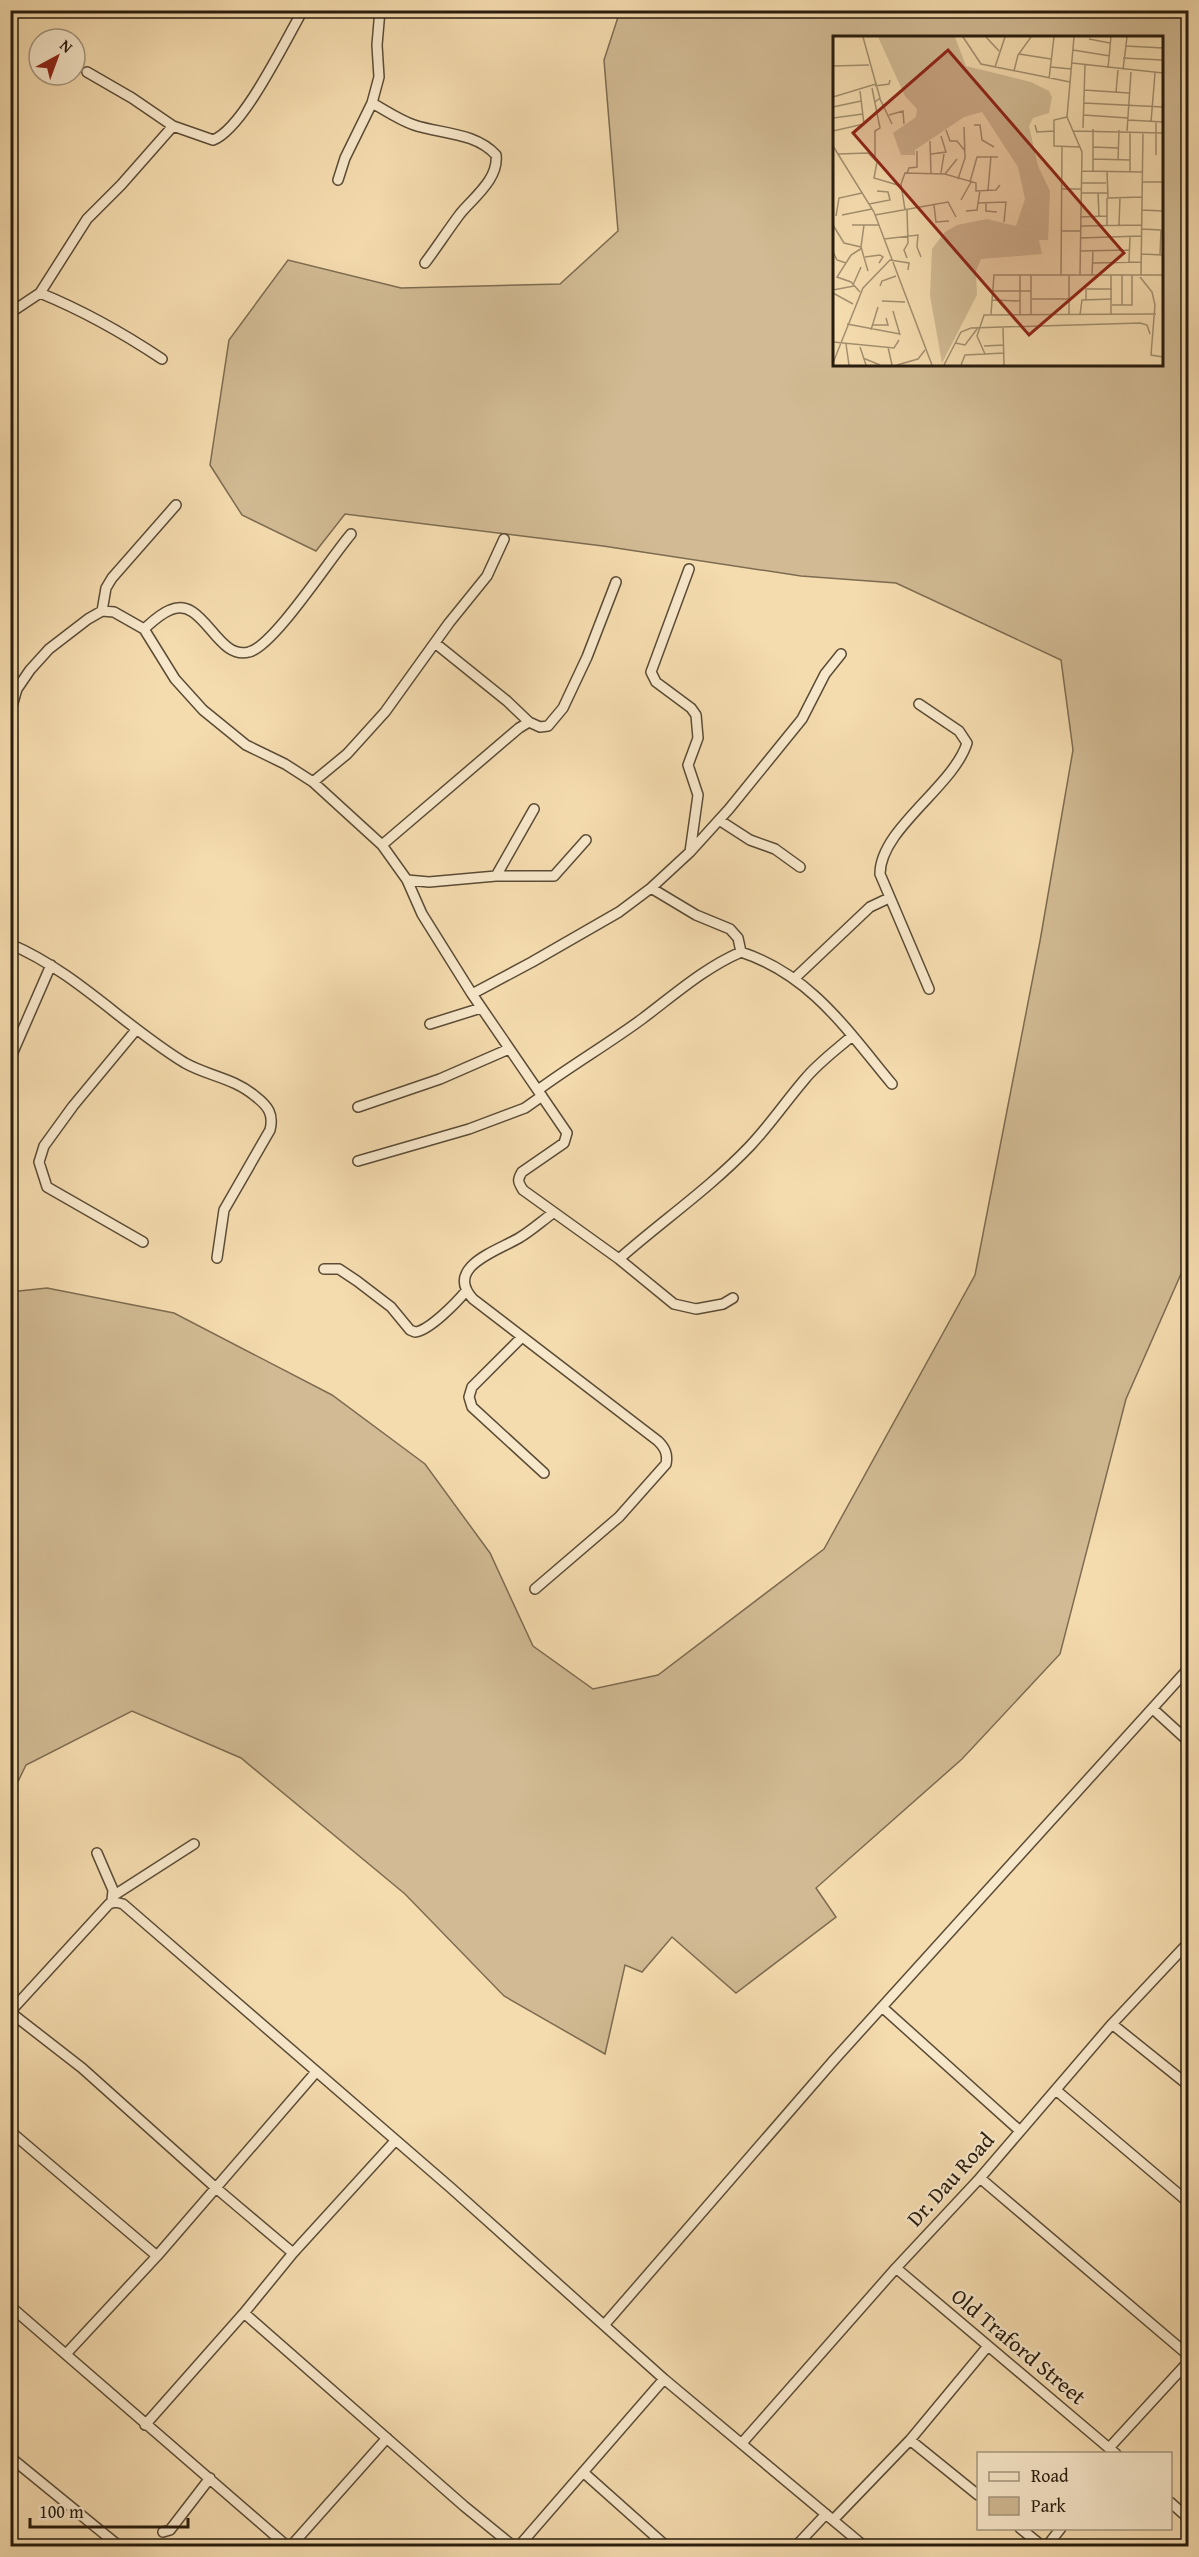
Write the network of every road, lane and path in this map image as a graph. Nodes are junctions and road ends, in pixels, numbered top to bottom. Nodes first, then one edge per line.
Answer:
1 (303, 10) edge
2 (380, 10) edge
3 (87, 72) dead end
4 (372, 104) junction
5 (173, 126) junction
6 (338, 180) dead end
7 (425, 263) dead end
8 (40, 293) junction
9 (10, 314) edge
10 (162, 359) dead end
11 (176, 505) dead end
12 (351, 534) dead end
13 (504, 539) dead end
14 (689, 569) dead end
15 (616, 582) dead end
16 (102, 611) junction
17 (144, 629) junction
18 (435, 644) junction
19 (841, 654) dead end
20 (14, 686) edge
21 (919, 704) dead end
22 (10, 713) edge
23 (529, 722) junction
24 (313, 782) junction
25 (534, 809) dead end
26 (719, 820) junction
27 (586, 840) dead end
28 (382, 845) junction
29 (690, 852) junction
30 (800, 867) dead end
31 (496, 876) junction
32 (406, 880) junction
33 (651, 888) junction
34 (889, 897) junction
35 (10, 944) edge
36 (741, 952) junction
37 (51, 965) junction
38 (795, 978) junction
39 (929, 989) dead end
40 (472, 994) junction
41 (481, 1008) junction
42 (430, 1024) dead end
43 (136, 1030) junction
44 (852, 1036) junction
45 (509, 1049) junction
46 (10, 1059) edge
47 (892, 1084) dead end
48 (540, 1093) junction
49 (358, 1107) dead end
50 (358, 1161) dead end
51 (553, 1213) junction
52 (143, 1242) dead end
53 (217, 1258) dead end
54 (619, 1259) junction
55 (324, 1269) dead end
56 (466, 1291) junction
57 (733, 1298) dead end
58 (522, 1337) junction
59 (544, 1473) dead end
60 (535, 1589) dead end
61 (1188, 1669) edge
62 (1153, 1709) junction
63 (1188, 1741) edge
64 (194, 1844) dead end
65 (98, 1853) dead end
66 (112, 1900) junction
67 (1188, 1945) edge
68 (882, 2007) junction
69 (10, 2012) edge
70 (1112, 2024) junction
71 (316, 2072) junction
72 (1188, 2085) edge
73 (1057, 2091) junction
74 (10, 2131) edge
75 (1020, 2131) junction
76 (395, 2141) junction
77 (980, 2178) junction
78 (216, 2188) junction
79 (1188, 2202) edge
80 (293, 2253) junction
81 (157, 2256) junction
82 (896, 2268) junction
83 (10, 2306) edge
84 (244, 2313) junction
85 (605, 2324) junction
86 (988, 2346) junction
87 (66, 2354) junction
88 (1188, 2355) edge
89 (1188, 2362) edge
90 (664, 2379) junction
91 (145, 2425) junction
92 (387, 2438) junction
93 (909, 2440) junction
94 (742, 2443) junction
95 (1112, 2451) edge
96 (10, 2457) edge
97 (583, 2472) junction
98 (210, 2478) junction
99 (977, 2494) edge
100 (1172, 2504) edge
101 (830, 2517) junction
102 (1188, 2518) edge
103 (1021, 2530) edge
104 (1060, 2530) edge
105 (163, 2532) dead end
106 (119, 2547) edge
107 (289, 2547) edge
108 (513, 2547) edge
109 (519, 2547) edge
110 (666, 2547) edge
111 (796, 2547) edge
112 (864, 2547) edge
113 (1045, 2547) edge

1 - 5 street
2 - 4 street
3 - 5 street
4 - 6 street
4 - 7 street
5 - 8 street
8 - 9 street
8 - 10 street
11 - 16 street
12 - 17 street
13 - 18 street
14 - 29 street
15 - 23 street
16 - 17 street
16 - 20 street
17 - 24 street
18 - 23 street
18 - 24 street
19 - 26 street
20 - 22 street
21 - 34 street
23 - 28 street
24 - 28 street
25 - 31 street
26 - 29 street
26 - 30 street
27 - 31 street
28 - 32 street
29 - 33 street
31 - 32 street
32 - 40 street
33 - 36 street
33 - 40 street
34 - 38 street
34 - 39 street
35 - 37 street
36 - 38 street
36 - 48 street
37 - 43 street
37 - 46 street
38 - 44 street
40 - 41 street
41 - 42 street
41 - 45 street
43 - 52 street
43 - 53 street
44 - 47 street
44 - 54 street
45 - 48 street
45 - 49 street
48 - 50 street
48 - 51 street
51 - 54 street
51 - 56 street
54 - 57 street
55 - 56 street
56 - 58 street
58 - 59 street
58 - 60 street
61 - 62 street
62 - 63 street
62 - 68 street
64 - 66 street
65 - 66 street
66 - 69 street
66 - 71 street
67 - 70 street, Dr. Dau Road
68 - 75 street
68 - 85 street
69 - 78 street
70 - 72 street
70 - 73 street, Dr. Dau Road
71 - 76 street
71 - 78 street
73 - 75 street, Dr. Dau Road
73 - 79 street
74 - 81 street
75 - 77 street, Dr. Dau Road
76 - 80 street
76 - 85 street
77 - 82 street, Dr. Dau Road
77 - 88 street
78 - 80 street
78 - 81 street
80 - 84 street
81 - 87 street
82 - 86 street, Old Traford Street
82 - 94 street, Dr. Dau Road
83 - 87 street
84 - 91 street
84 - 92 street
85 - 90 street
86 - 93 street
86 - 95 street, Old Traford Street
87 - 91 street
89 - 95 street
90 - 94 street
90 - 97 street
91 - 98 street
92 - 107 street
92 - 108 street
93 - 99 street
93 - 101 street
94 - 101 street
96 - 106 street
97 - 109 street
97 - 110 street
98 - 105 street
98 - 107 street
100 - 102 street
101 - 111 street
101 - 112 street
103 - 113 street
104 - 113 street

